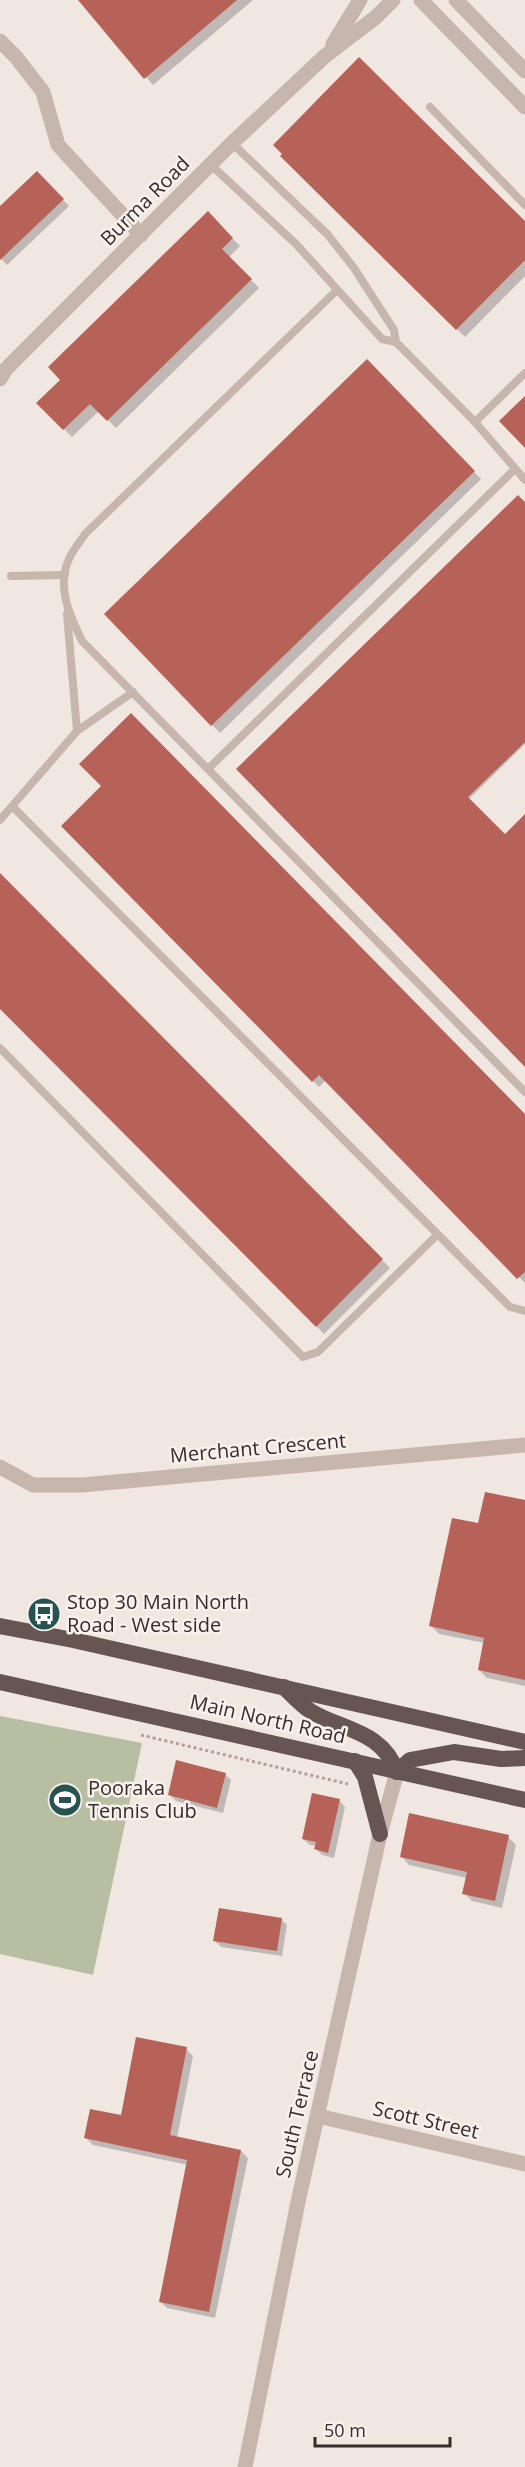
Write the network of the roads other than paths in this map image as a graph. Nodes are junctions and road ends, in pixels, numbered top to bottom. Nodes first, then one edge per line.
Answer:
1 (360, 0) edge
2 (393, 0) edge
3 (421, 0) edge
4 (456, 0) edge
5 (0, 40) edge
6 (325, 56) junction
7 (525, 70) edge
8 (430, 107) dead end
9 (525, 107) edge
10 (232, 143) junction
11 (212, 165) junction
12 (525, 205) edge
13 (141, 235) junction
14 (336, 291) junction
15 (396, 342) junction
16 (525, 374) edge
17 (0, 379) edge
18 (475, 422) junction
19 (515, 469) junction
20 (525, 480) edge
21 (65, 575) junction
22 (11, 576) dead end
23 (67, 610) junction
24 (133, 692) junction
25 (77, 731) junction
26 (208, 769) junction
27 (13, 807) junction
28 (0, 820) edge
29 (0, 1047) edge
30 (525, 1092) edge
31 (437, 1235) junction
32 (525, 1311) edge
33 (525, 1445) edge
34 (0, 1467) edge
35 (0, 1626) edge
36 (0, 1682) edge
37 (283, 1686) junction
38 (525, 1742) edge
39 (525, 1758) edge
40 (355, 1761) junction
41 (397, 1772) junction
42 (525, 1800) edge
43 (380, 1834) junction
44 (318, 2116) junction
45 (525, 2164) edge
46 (244, 2467) edge

1 - 6 street
2 - 6 street
3 - 9 street
4 - 7 street
5 - 13 street
6 - 10 street, Burma Road
8 - 12 lane
10 - 11 street, Burma Road
10 - 15 lane
11 - 13 street, Burma Road
11 - 14 lane
13 - 17 street, Burma Road
14 - 15 lane
14 - 21 lane
15 - 18 lane
16 - 18 lane
18 - 19 lane
19 - 20 lane
19 - 26 lane
21 - 22 lane
21 - 23 lane
23 - 24 lane
23 - 25 lane
24 - 25 lane
24 - 26 lane
25 - 27 lane
26 - 30 lane
27 - 28 lane
27 - 31 lane
29 - 31 lane
31 - 32 lane
33 - 34 street, Merchant Crescent
35 - 37 highway, Main North Road
36 - 40 highway, Main North Road
37 - 38 highway, Main North Road
37 - 41 highway
39 - 41 highway
40 - 41 highway, Main North Road
40 - 43 highway
41 - 42 highway, Main North Road
41 - 43 street, South Terrace
43 - 44 street, South Terrace
44 - 45 street, Scott Street
44 - 46 street, South Terrace

